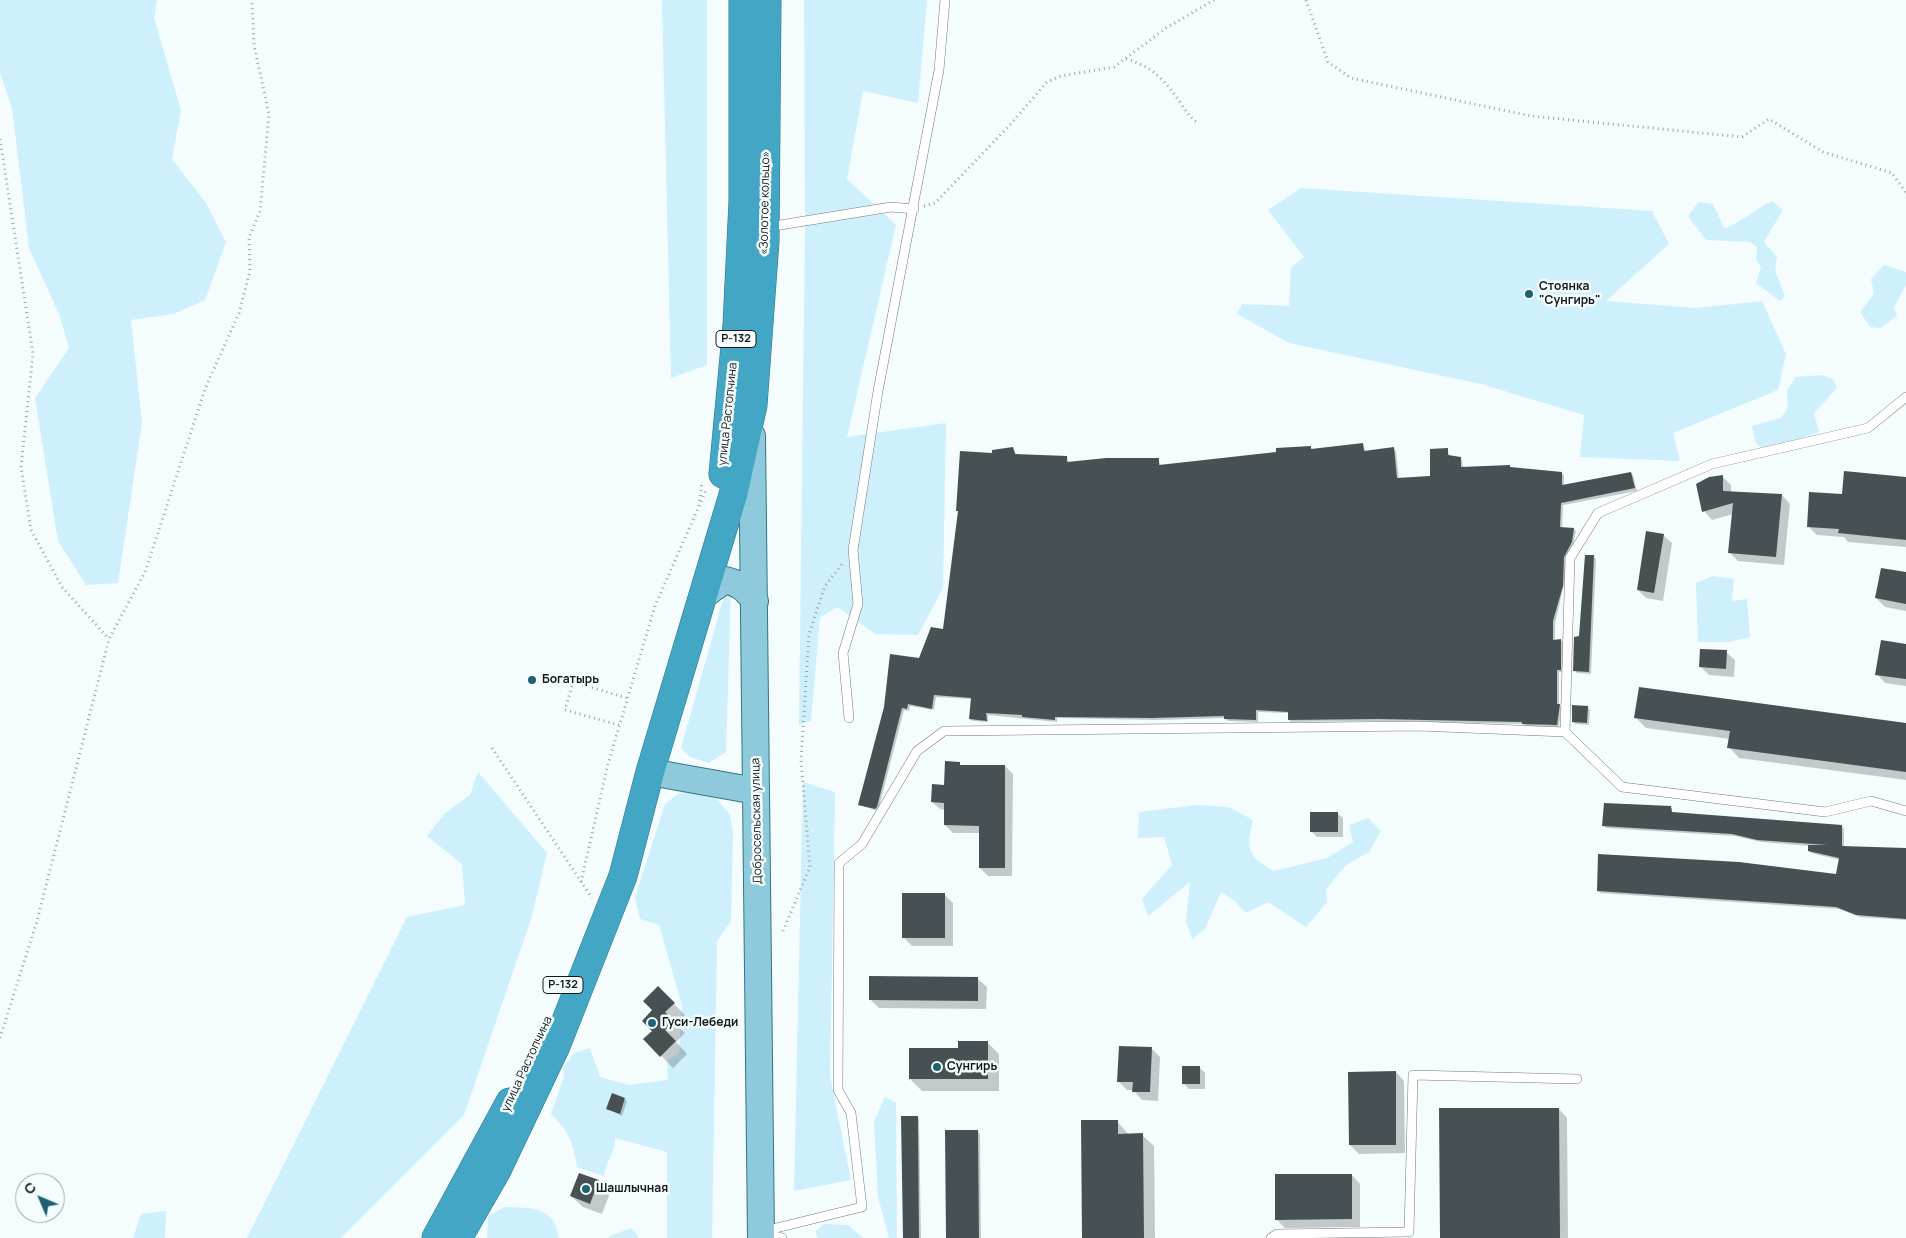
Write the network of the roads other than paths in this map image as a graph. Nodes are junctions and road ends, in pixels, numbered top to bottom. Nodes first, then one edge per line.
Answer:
1 (743, 0) edge
2 (766, 0) edge
3 (946, 0) edge
4 (914, 209) junction
5 (765, 227) junction
6 (1906, 397) edge
7 (753, 405) junction
8 (705, 594) junction
9 (755, 601) junction
10 (850, 718) dead end
11 (1565, 732) junction
12 (650, 772) junction
13 (756, 790) junction
14 (1906, 811) edge
15 (1577, 1079) dead end
16 (1409, 1235) edge
17 (768, 1236) edge
18 (436, 1238) edge
19 (458, 1238) edge
20 (1271, 1238) edge

1 - 8 highway, улица Растопчина / Р-132
2 - 5 highway, «Золотое кольцо» / Р-132
3 - 4 lane
4 - 5 lane
4 - 10 lane
5 - 7 highway, «Золотое кольцо» / Р-132
6 - 11 lane
7 - 8 highway, улица Растопчина / Р-132
7 - 9 main road, Добросельская улица
8 - 9 main road
8 - 12 highway, улица Растопчина / Р-132
9 - 13 main road, Добросельская улица
11 - 14 lane
11 - 17 lane
12 - 13 main road
12 - 18 highway, улица Растопчина / Р-132
12 - 19 highway, улица Растопчина / Р-132
13 - 17 main road, Добросельская улица
15 - 16 lane
16 - 20 lane

